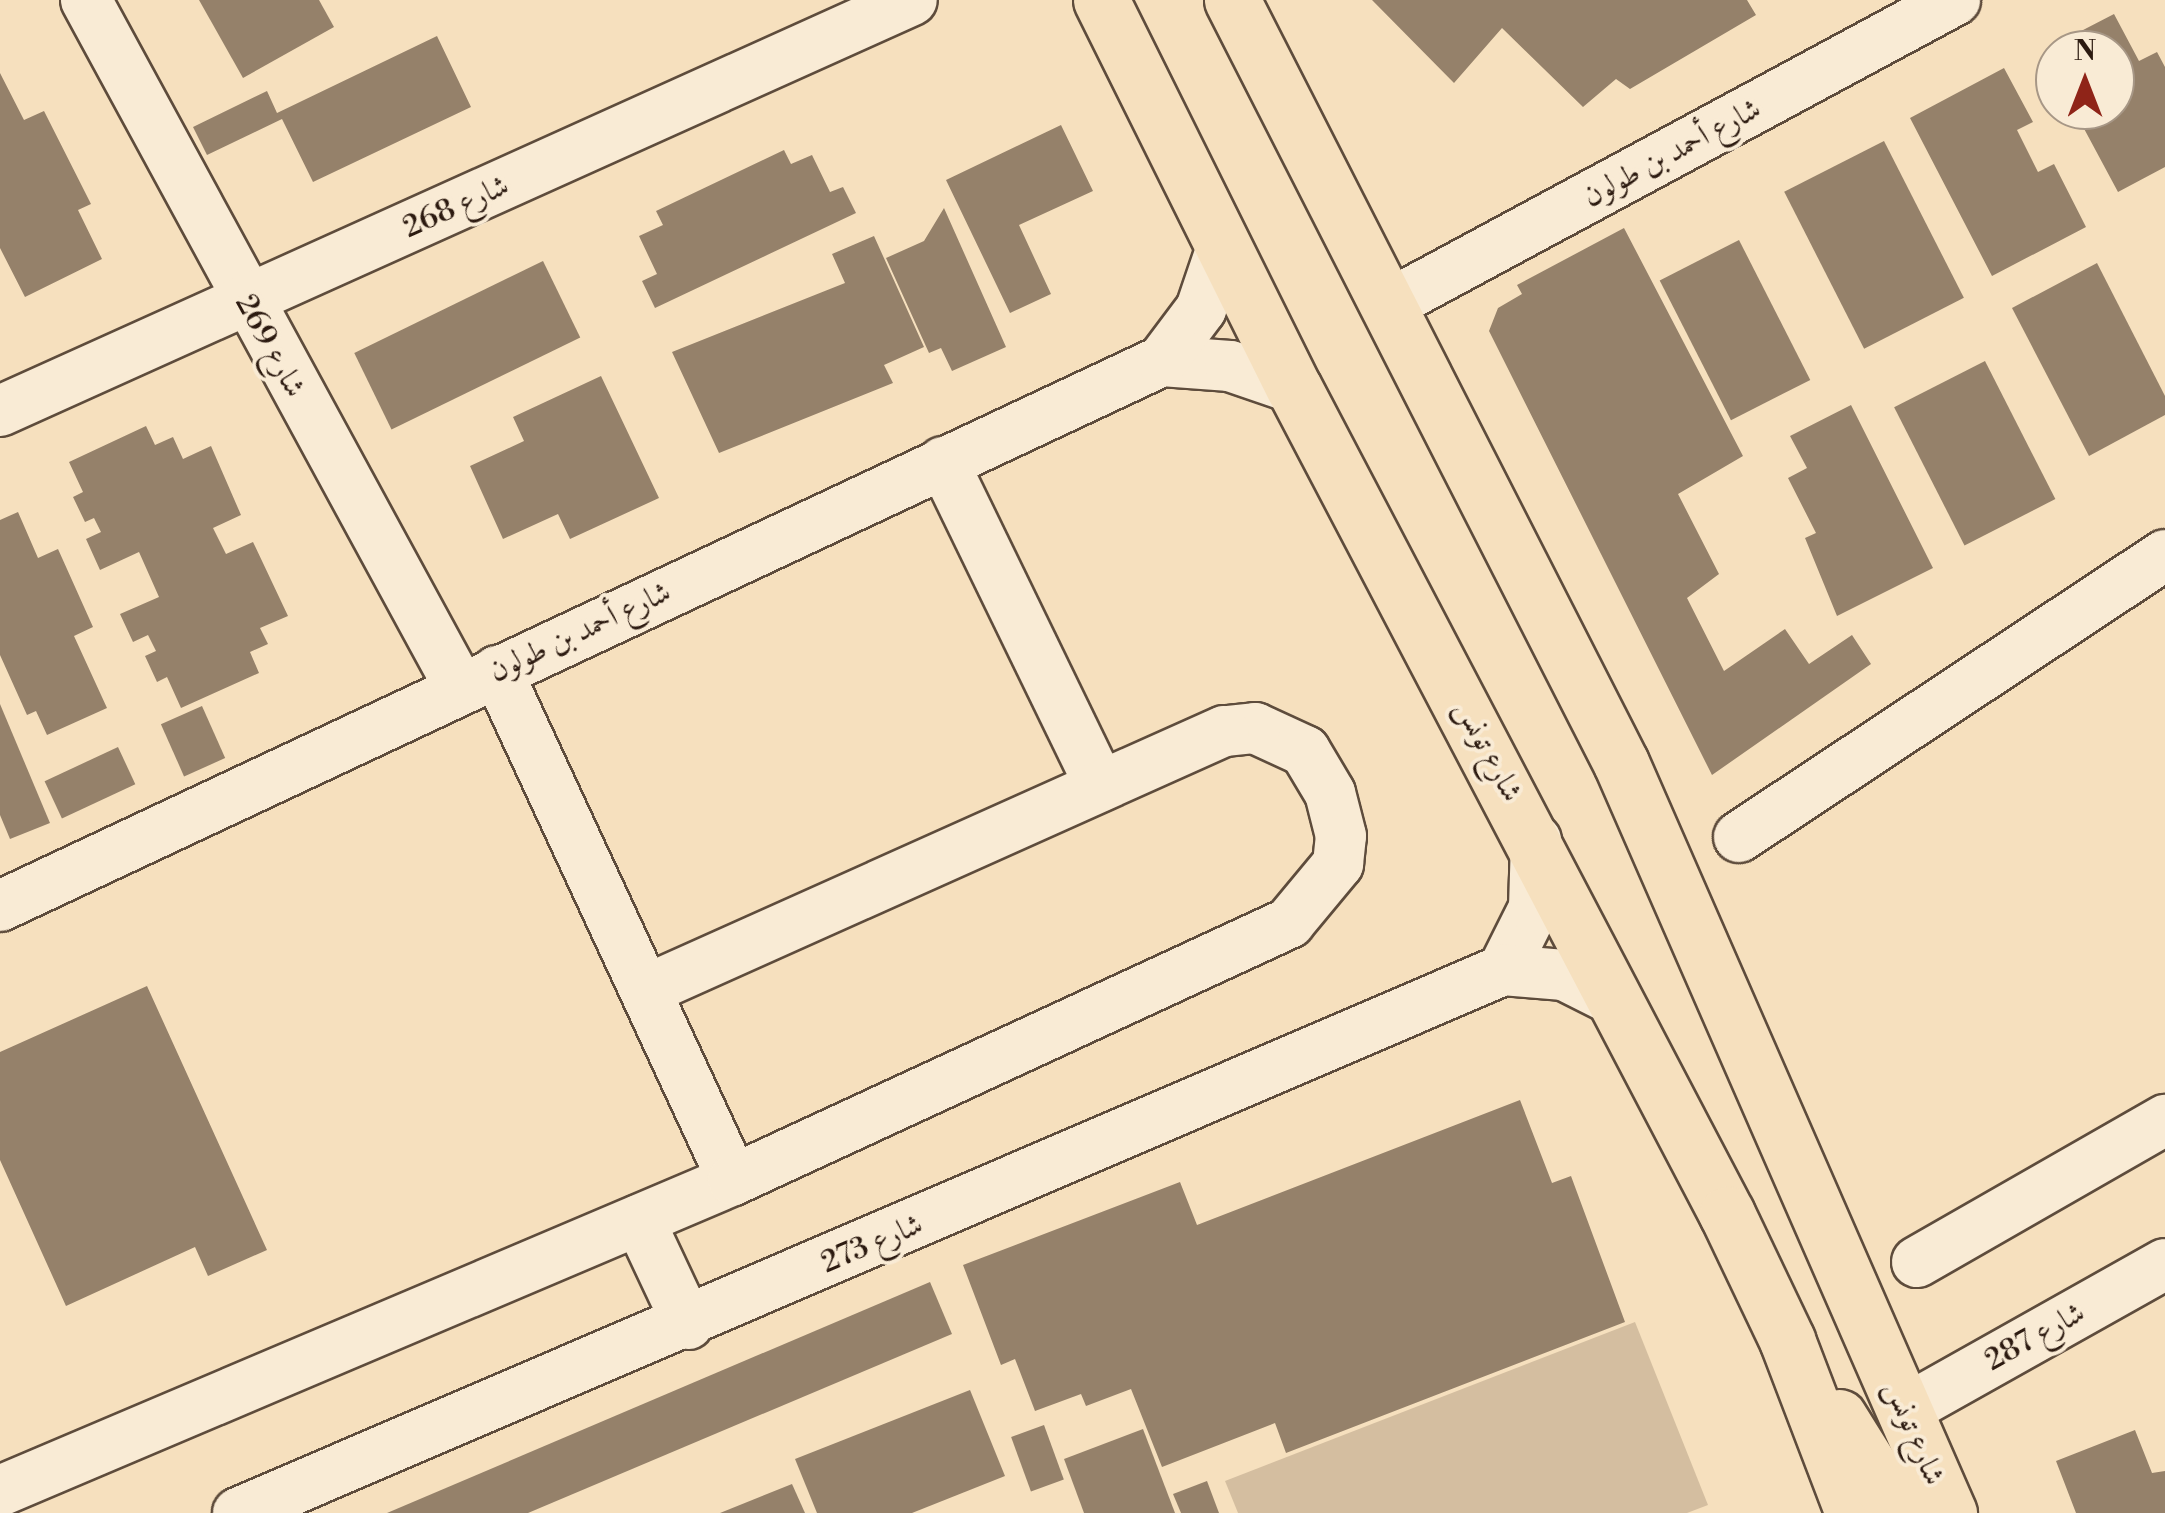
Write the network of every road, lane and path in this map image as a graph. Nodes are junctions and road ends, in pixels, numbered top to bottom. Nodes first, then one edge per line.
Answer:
1 (86, 0) edge
2 (912, 0) edge
3 (1102, 0) edge
4 (1232, 0) edge
5 (1956, 0) edge
6 (1894, 14) edge
7 (1222, 247) junction
8 (246, 302) junction
9 (1388, 305) junction
10 (1162, 360) junction
11 (1294, 388) junction
12 (0, 411) edge
13 (942, 462) junction
14 (2165, 556) edge
15 (479, 679) junction
16 (1100, 786) junction
17 (1739, 837) dead end
18 (1536, 840) junction
19 (0, 906) edge
20 (1503, 970) junction
21 (646, 990) junction
22 (1618, 1002) junction
23 (2165, 1120) edge
24 (734, 1180) junction
25 (639, 1220) junction
26 (1918, 1262) dead end
27 (2165, 1264) edge
28 (688, 1324) junction
29 (1787, 1340) junction
30 (1906, 1410) junction
31 (0, 1491) edge
32 (238, 1513) edge
33 (1852, 1513) edge
34 (1899, 1513) edge
35 (1949, 1513) edge

1 - 8 street, شارع 269
2 - 8 street, شارع 268
3 - 7 main road, شارع تونس
4 - 9 main road, شارع تونس
5 - 6 street, شارع أحمد بن طولون
6 - 9 street, شارع أحمد بن طولون
7 - 10 street, شارع أحمد بن طولون
7 - 11 main road, شارع تونس
8 - 12 street, شارع 268
8 - 15 street, شارع 269
9 - 30 main road, شارع تونس
10 - 11 street, شارع أحمد بن طولون
10 - 13 street, شارع أحمد بن طولون
11 - 18 main road, شارع تونس
13 - 15 street, شارع أحمد بن طولون
13 - 16 street
14 - 17 street
15 - 19 street, شارع أحمد بن طولون
15 - 21 street, شارع 269
16 - 21 street
16 - 24 street
18 - 20 street
18 - 22 main road, شارع تونس
20 - 22 street, شارع 273
20 - 28 street, شارع 273
21 - 24 street, شارع 269
22 - 29 main road, شارع تونس
23 - 26 street
24 - 25 street
25 - 28 street
25 - 31 street
27 - 30 street, شارع 287
28 - 32 street, شارع 273
29 - 33 main road, شارع تونس
29 - 34 main road
30 - 35 main road, شارع تونس

